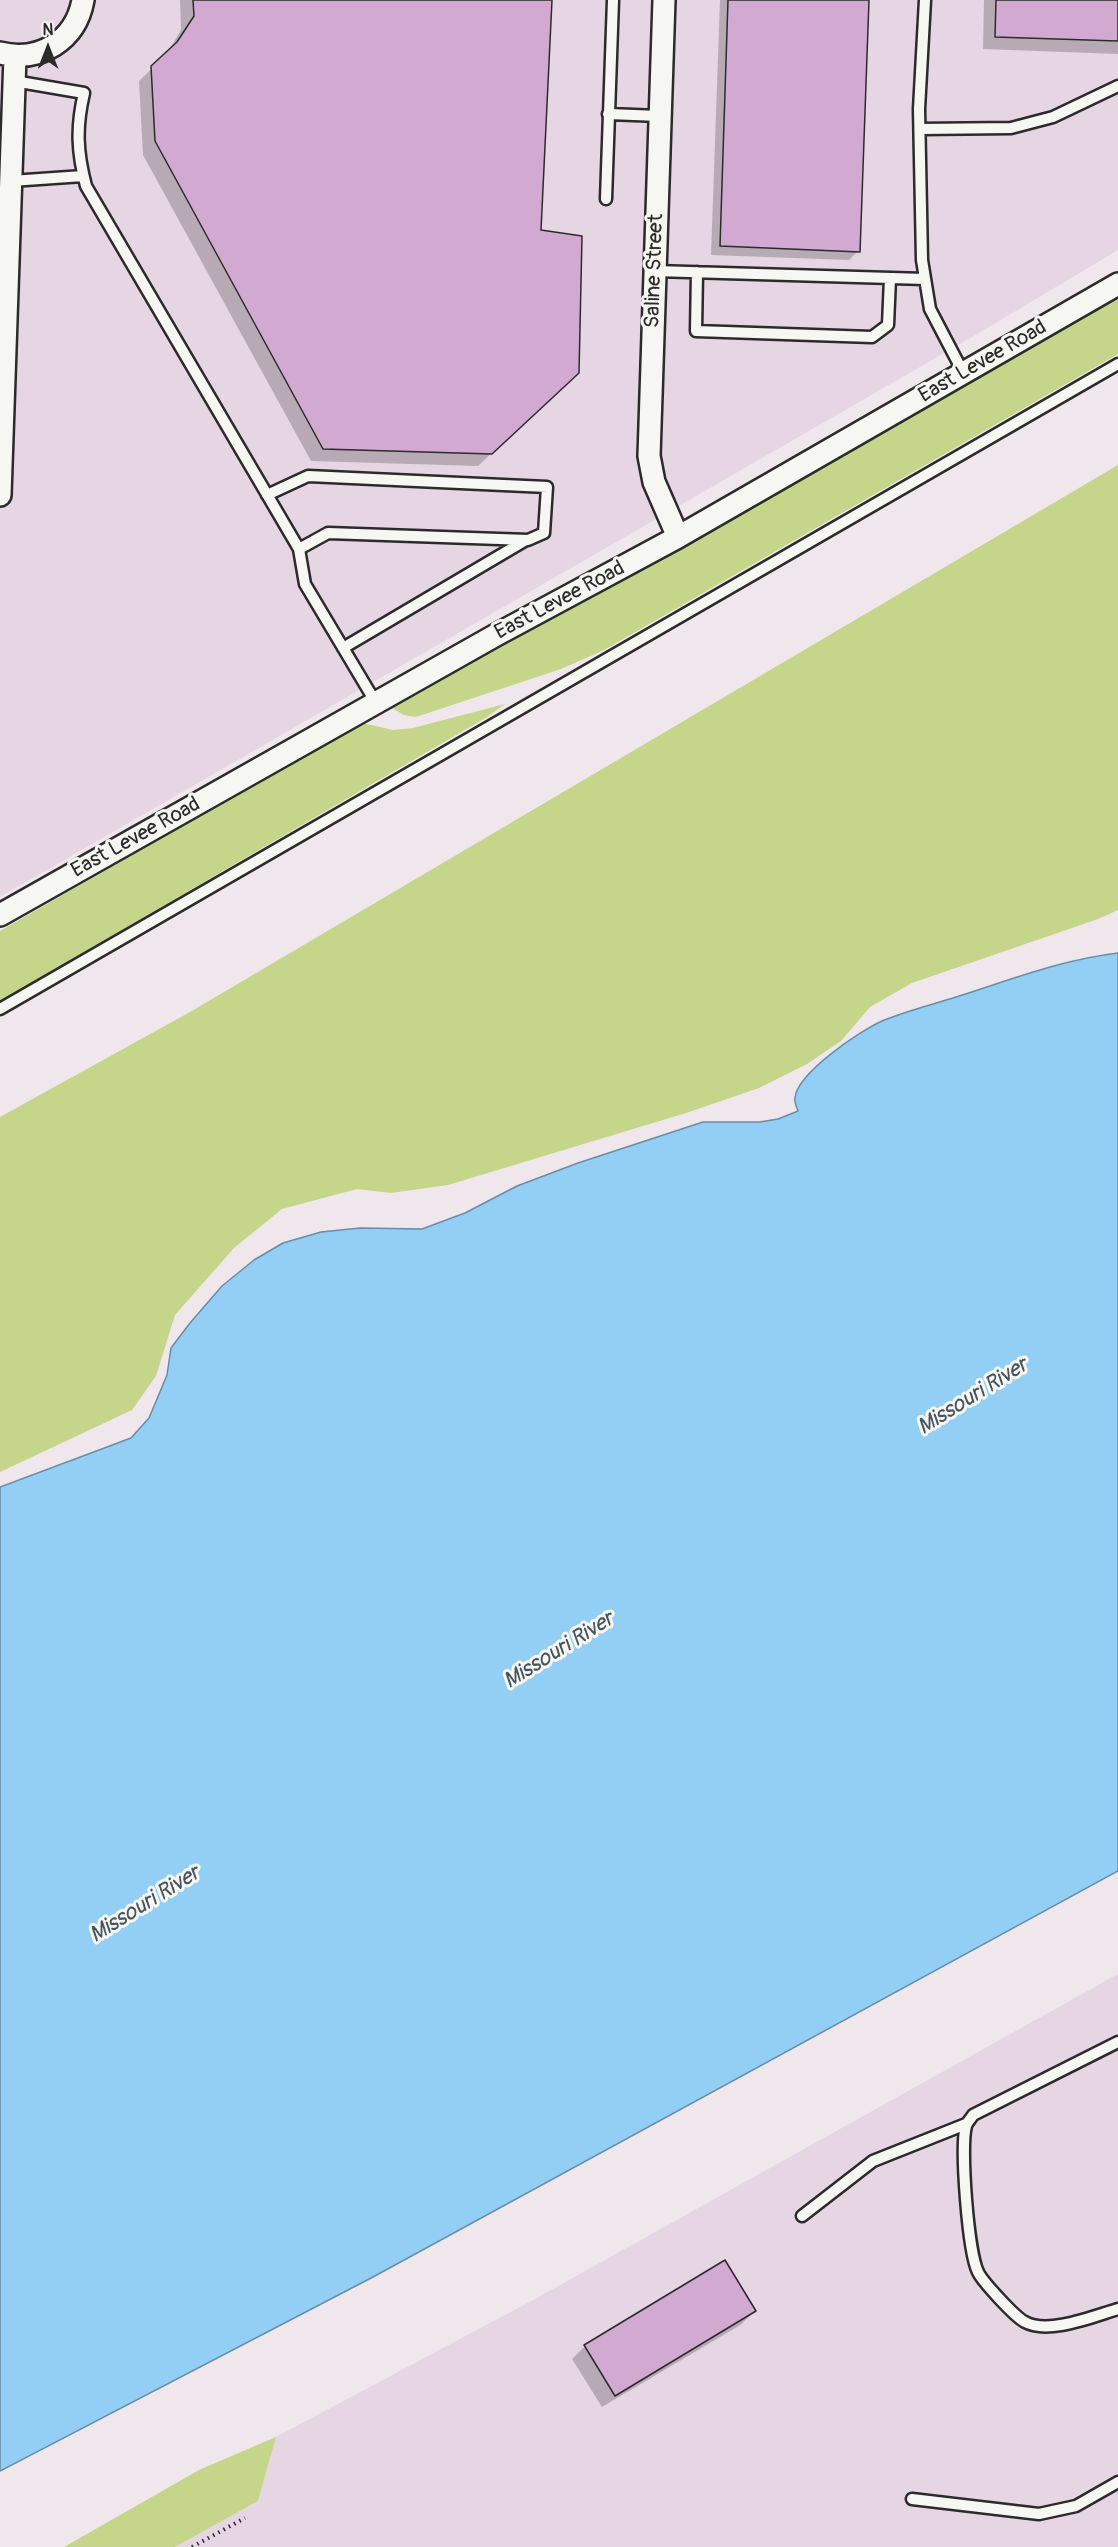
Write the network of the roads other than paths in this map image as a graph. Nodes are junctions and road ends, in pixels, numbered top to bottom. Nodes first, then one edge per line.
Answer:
1 (83, 0) edge
2 (613, 0) edge
3 (664, 0) edge
4 (925, 0) edge
5 (7, 55) edge
6 (14, 81) junction
7 (1118, 86) edge
8 (608, 114) junction
9 (660, 116) junction
10 (920, 129) junction
11 (83, 176) junction
12 (11, 181) junction
13 (606, 199) dead end
14 (655, 271) junction
15 (697, 272) junction
16 (890, 278) junction
17 (925, 279) junction
18 (1118, 284) edge
19 (1118, 364) edge
20 (964, 374) junction
21 (1, 409) edge
22 (0, 495) edge
23 (267, 495) junction
24 (678, 537) junction
25 (528, 540) junction
26 (299, 549) junction
27 (343, 648) junction
28 (376, 703) junction
29 (0, 915) edge
30 (0, 1009) edge
31 (1118, 2042) edge
32 (966, 2124) junction
33 (802, 2216) dead end
34 (1118, 2309) edge
35 (1118, 2482) edge
36 (912, 2499) dead end

1 - 5 street
2 - 8 lane
3 - 9 street, Saline Street
4 - 10 lane
5 - 6 street
6 - 11 lane
6 - 12 street
7 - 10 lane
8 - 9 lane
8 - 13 lane
9 - 14 street, Saline Street
10 - 17 lane
11 - 12 lane
11 - 23 lane
12 - 21 street
14 - 15 lane
14 - 24 street, Saline Street
15 - 16 lane
15 - 16 lane
16 - 17 lane
17 - 20 lane
18 - 20 street, East Levee Road
19 - 30 lane
20 - 24 street, East Levee Road
21 - 22 street
23 - 25 lane
23 - 26 lane
24 - 28 street, East Levee Road
25 - 26 lane
25 - 27 lane
26 - 27 lane
27 - 28 lane
28 - 29 street, East Levee Road
31 - 32 lane
32 - 33 lane
32 - 34 lane
35 - 36 lane

